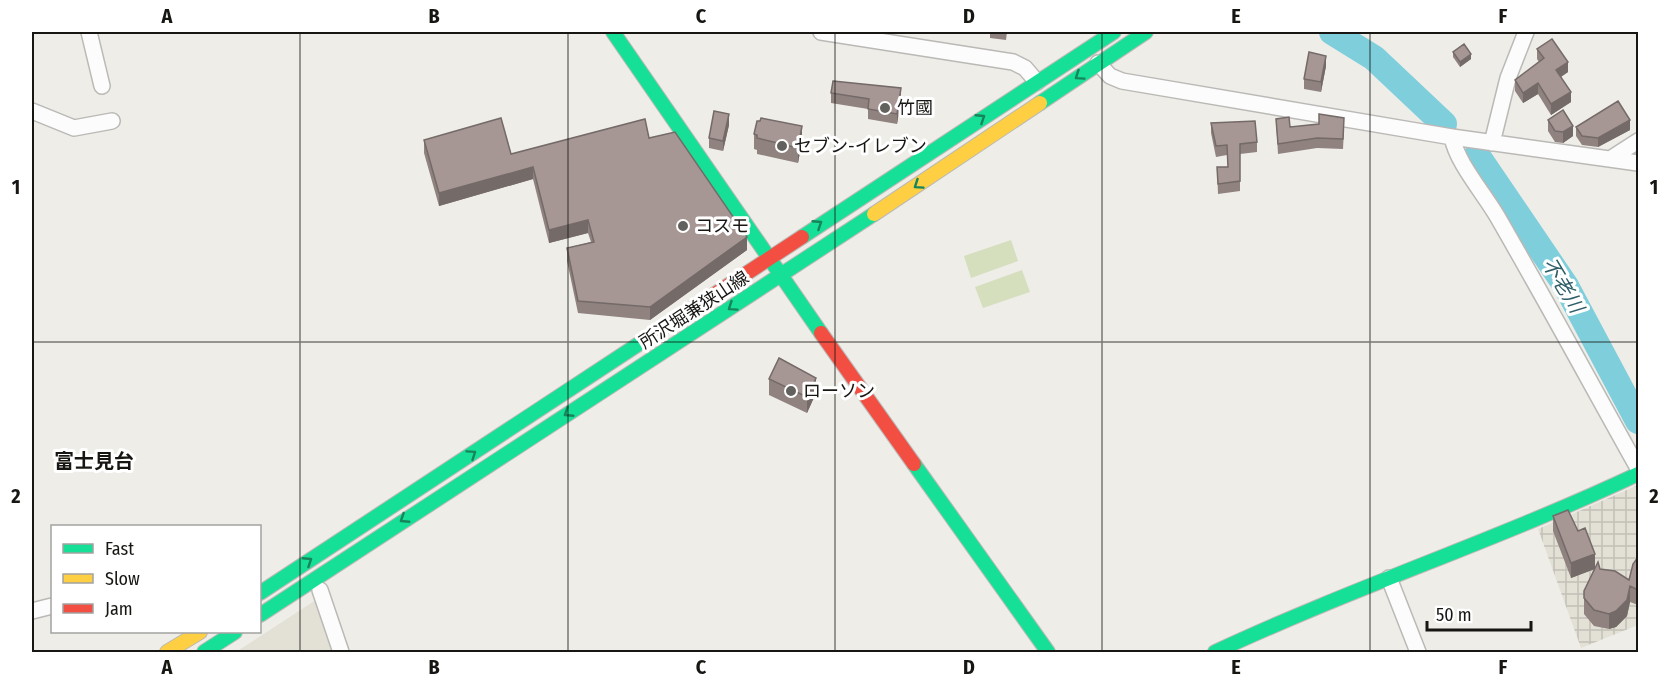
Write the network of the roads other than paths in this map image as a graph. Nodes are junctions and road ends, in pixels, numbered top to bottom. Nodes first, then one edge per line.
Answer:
1 (89, 32) edge
2 (613, 32) edge
3 (821, 32) edge
4 (1114, 32) edge
5 (1146, 32) edge
6 (1526, 32) edge
7 (1098, 63) junction
8 (1037, 82) junction
9 (102, 86) dead end
10 (32, 111) edge
11 (112, 121) dead end
12 (1452, 137) junction
13 (1638, 141) edge
14 (1492, 143) junction
15 (1611, 159) junction
16 (1638, 164) edge
17 (769, 257) junction
18 (780, 275) junction
19 (1638, 468) edge
20 (1638, 474) edge
21 (1389, 578) junction
22 (320, 590) dead end
23 (261, 592) edge
24 (51, 606) edge
25 (32, 611) edge
26 (261, 614) edge
27 (198, 633) edge
28 (233, 633) edge
29 (167, 652) edge
30 (204, 652) edge
31 (341, 652) edge
32 (1048, 652) edge
33 (1215, 652) edge
34 (1418, 652) edge

1 - 9 street
2 - 17 main road
3 - 8 street
4 - 8 main road, 所沢堀兼狭山線
5 - 7 main road, 所沢堀兼狭山線
6 - 14 street
7 - 12 street
7 -> 18 main road, 所沢堀兼狭山線
17 -> 8 main road, 所沢堀兼狭山線
10 - 11 street
12 - 14 street
12 - 19 street
13 - 15 street
14 - 15 street
15 - 16 street
17 - 18 main road
23 -> 17 main road, 所沢堀兼狭山線
18 -> 26 main road, 所沢堀兼狭山線
18 - 32 main road
20 - 21 main road
21 - 33 main road
21 - 34 street
22 - 31 street
24 - 25 street
27 - 29 main road
28 - 30 main road

